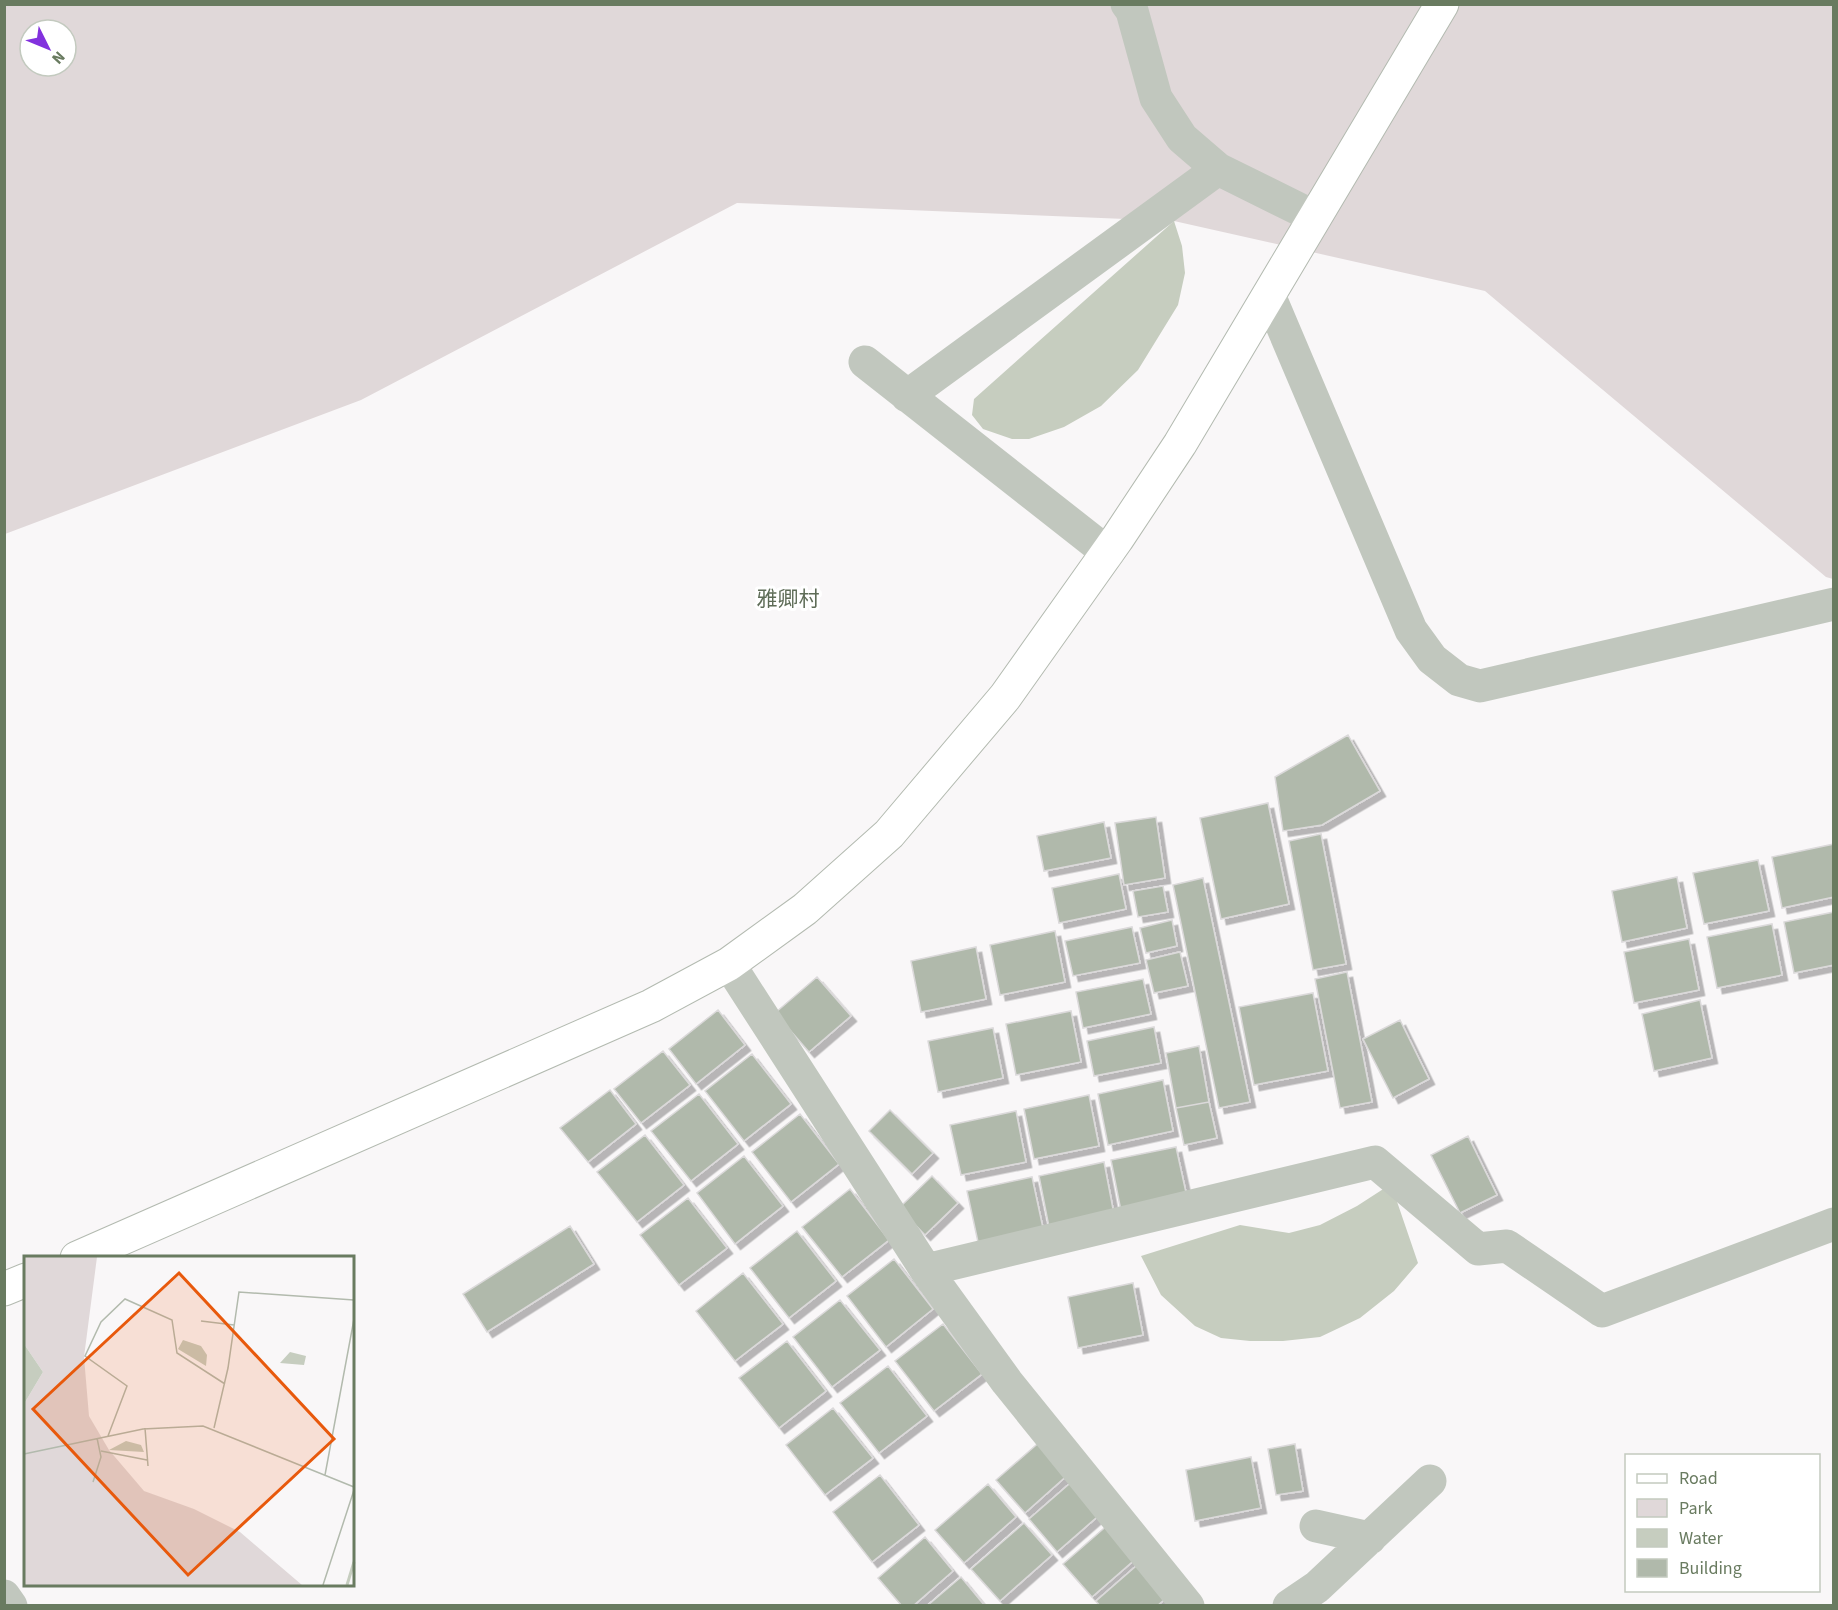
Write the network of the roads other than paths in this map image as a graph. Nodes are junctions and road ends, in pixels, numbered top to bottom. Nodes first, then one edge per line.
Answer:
1 (1127, 4) edge
2 (1442, 4) edge
3 (1218, 169) junction
4 (1315, 217) junction
5 (1269, 295) junction
6 (864, 362) dead end
7 (907, 396) junction
8 (1108, 553) junction
9 (1833, 604) edge
10 (729, 964) junction
11 (1833, 1224) edge
12 (80, 1256) edge
13 (927, 1270) junction
14 (24, 1281) edge
15 (4, 1290) edge
16 (1430, 1481) dead end
17 (1316, 1526) dead end
18 (1370, 1538) junction
19 (4, 1596) edge
20 (11, 1605) edge
21 (1188, 1605) edge
22 (1289, 1605) edge

1 - 3 street
2 - 4 main road
3 - 4 street
3 - 7 street
4 - 5 main road
5 - 8 main road
5 - 9 street
6 - 7 street
7 - 8 street
8 - 10 main road
10 - 12 main road
10 - 13 street
11 - 13 street
13 - 21 street
14 - 15 main road
16 - 18 street
17 - 18 street
18 - 22 street
19 - 20 street

